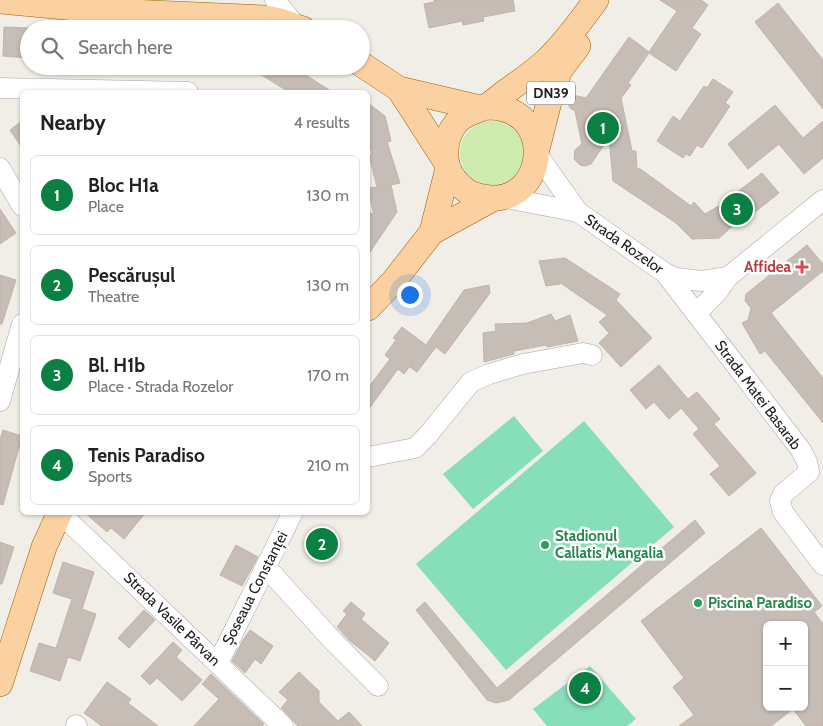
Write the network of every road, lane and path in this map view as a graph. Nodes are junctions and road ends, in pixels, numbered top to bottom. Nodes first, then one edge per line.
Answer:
1 (275, 0) edge
2 (596, 0) edge
3 (611, 0) edge
4 (0, 1) edge
5 (273, 20) edge
6 (293, 20) edge
7 (370, 70) edge
8 (0, 88) edge
9 (399, 89) junction
10 (94, 90) edge
11 (482, 108) junction
12 (537, 152) junction
13 (447, 165) junction
14 (0, 168) edge
15 (498, 198) junction
16 (823, 200) edge
17 (20, 203) edge
18 (578, 212) junction
19 (432, 232) junction
20 (665, 273) junction
21 (728, 276) junction
22 (370, 306) edge
23 (697, 313) junction
24 (20, 342) edge
25 (592, 355) dead end
26 (18, 360) edge
27 (0, 401) edge
28 (370, 457) edge
29 (816, 475) edge
30 (59, 515) edge
31 (62, 515) edge
32 (292, 515) edge
33 (823, 565) edge
34 (266, 567) junction
35 (218, 664) junction
36 (0, 684) edge
37 (378, 686) dead end
38 (283, 726) edge

1 - 6 street
2 - 11 main road, DN39
3 - 12 main road, DN39
4 - 5 main road
7 - 9 main road
8 - 10 street
9 - 11 main road
9 - 13 main road
11 - 12 main road
11 - 13 main road
12 - 15 main road
12 - 18 street, Strada Rozelor
13 - 15 main road
13 - 19 main road
14 - 17 street
15 - 18 street, Strada Rozelor
15 - 19 main road
16 - 21 street, Strada Rozelor
18 - 20 street, Strada Rozelor
19 - 22 main road
20 - 21 street, Strada Rozelor
20 - 23 street, Strada Matei Basarab
21 - 23 street
23 - 29 street, Strada Matei Basarab
24 - 26 street
25 - 28 street
26 - 27 street
29 - 33 street, Strada Matei Basarab
30 - 36 main road
31 - 35 street, Strada Vasile Pârvan
32 - 34 street, Șoseaua Constanței
34 - 35 street, Șoseaua Constanței
34 - 37 street
35 - 38 street, Strada Vasile Pârvan

